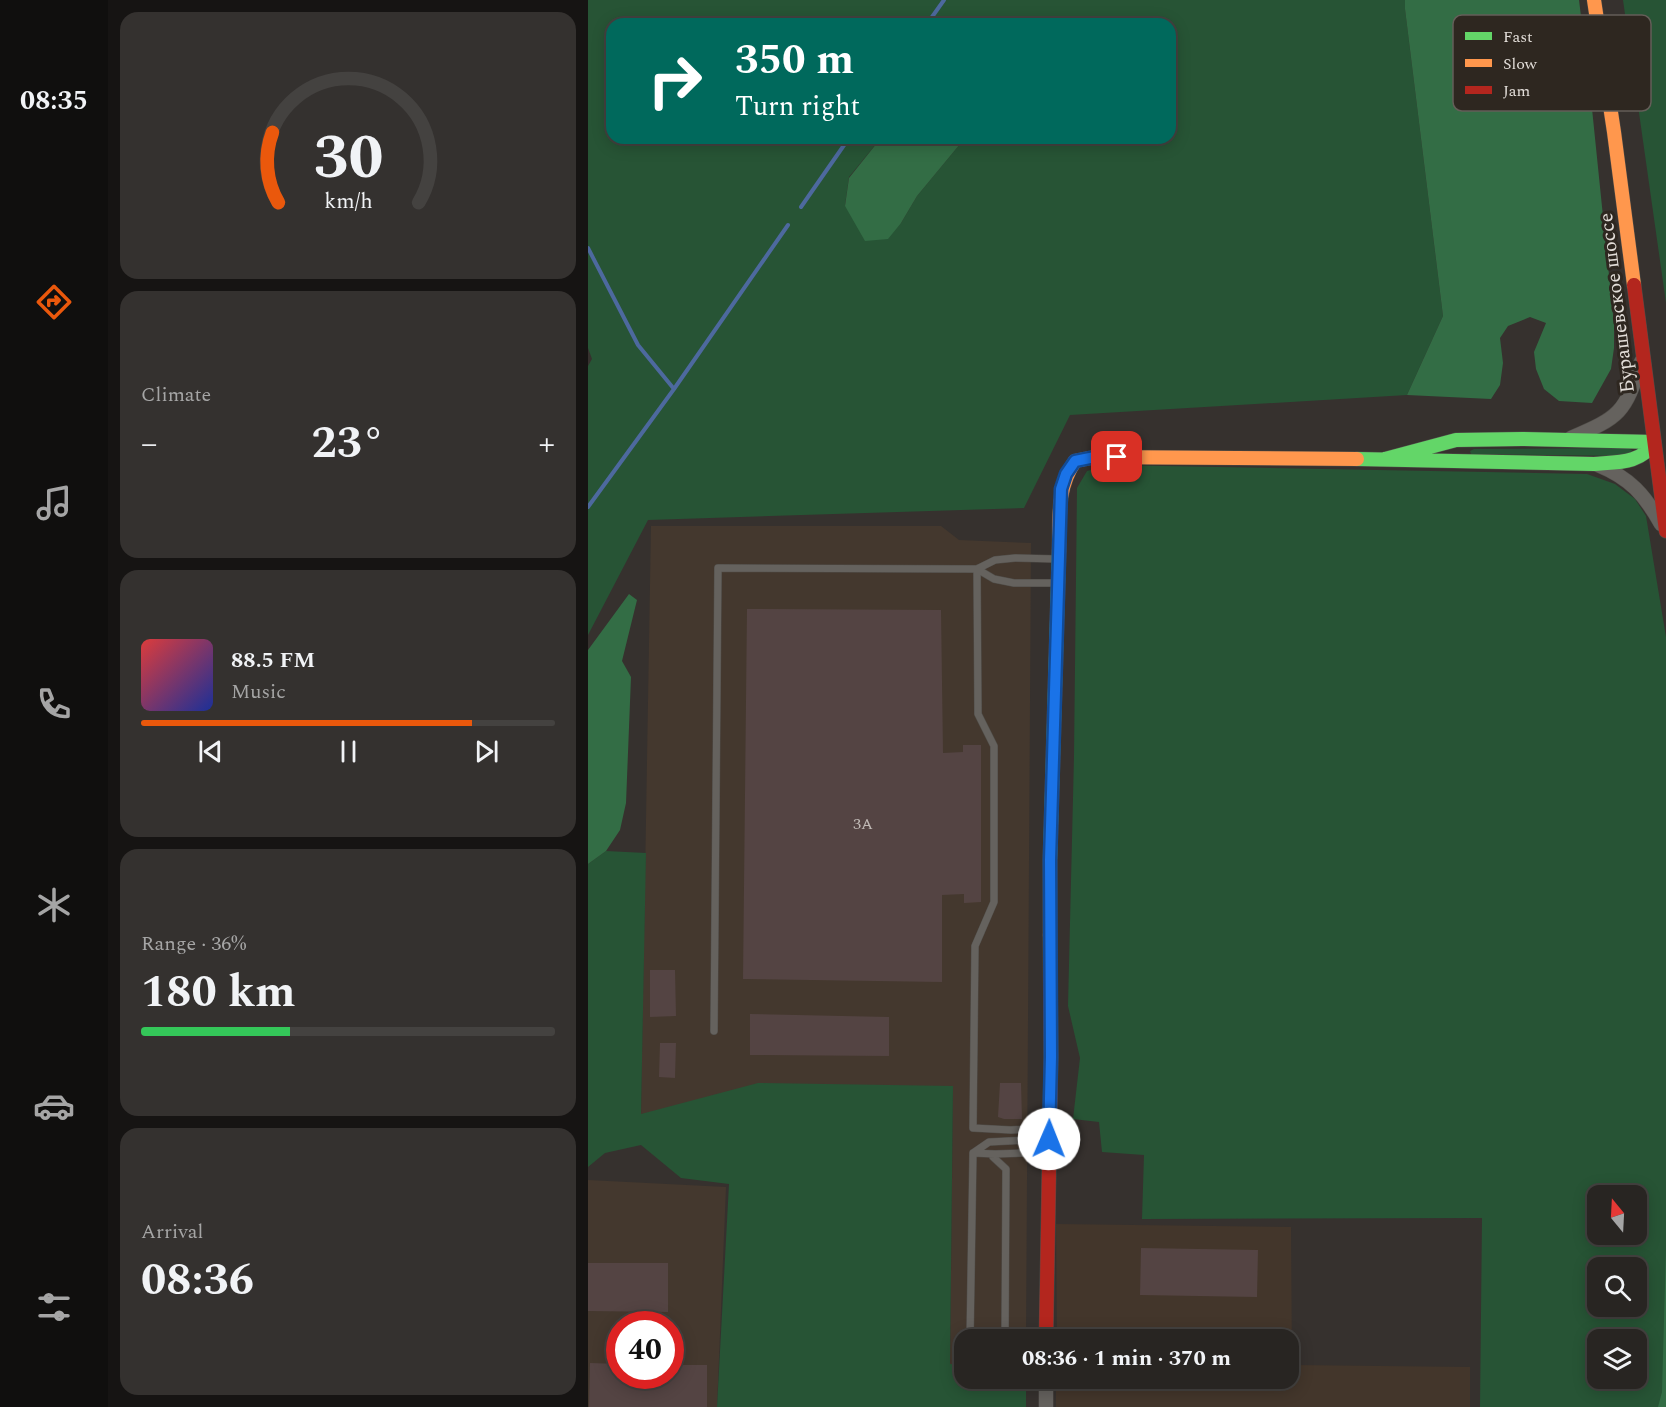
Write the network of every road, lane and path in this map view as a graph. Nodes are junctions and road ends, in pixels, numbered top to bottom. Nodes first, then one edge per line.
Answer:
1 (1594, 0) edge
2 (1596, 15) edge
3 (1612, 111) edge
4 (1643, 354) junction
5 (1568, 440) junction
6 (1654, 442) junction
7 (1385, 459) junction
8 (1593, 464) junction
9 (1666, 532) edge
10 (1058, 559) junction
11 (977, 569) junction
12 (1058, 584) junction
13 (714, 1031) dead end
14 (1049, 1140) junction
15 (973, 1153) junction
16 (995, 1154) junction
17 (970, 1329) edge
18 (1005, 1329) edge
19 (1046, 1329) edge
20 (1046, 1389) edge
21 (1046, 1407) edge

1 - 2 street, Бурашевское шоссе
3 - 4 street, Бурашевское шоссе
4 - 5 street
4 - 6 street, Бурашевское шоссе
5 - 6 street
5 - 7 street
6 - 8 street
6 - 9 street, Бурашевское шоссе
7 - 8 street
7 - 10 street
8 - 9 street
10 - 11 lane
10 - 12 street
11 - 12 lane
11 - 13 lane
11 - 14 lane
12 - 14 street
14 - 15 lane
14 - 16 lane
14 - 19 street
15 - 16 lane
15 - 17 lane
16 - 18 lane
20 - 21 street

